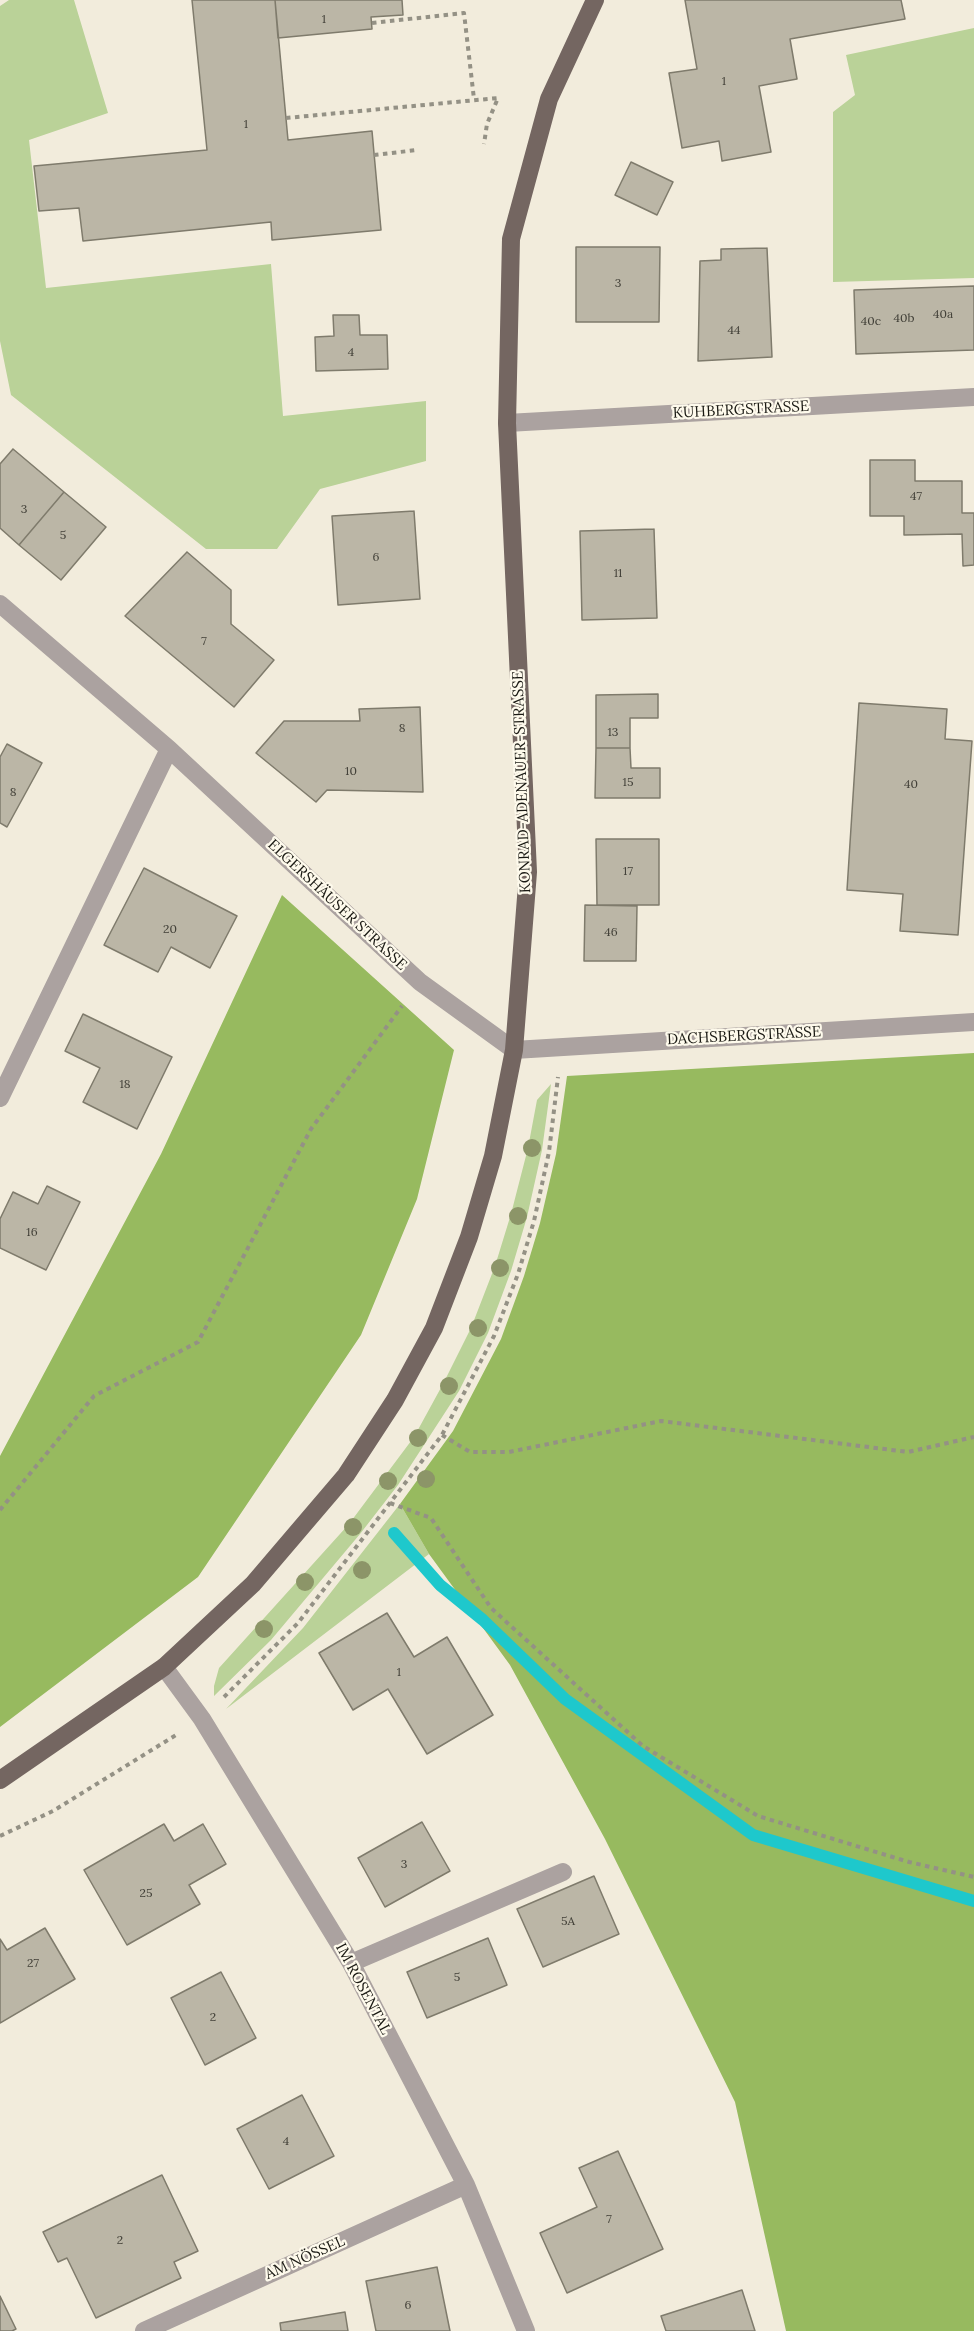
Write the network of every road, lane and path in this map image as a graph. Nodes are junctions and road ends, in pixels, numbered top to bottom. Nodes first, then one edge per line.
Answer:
1 (595, 0) edge
2 (372, 23) dead end
3 (474, 99) junction
4 (286, 118) dead end
5 (484, 144) dead end
6 (417, 150) dead end
7 (374, 155) dead end
8 (974, 398) edge
9 (507, 423) junction
10 (0, 604) edge
11 (169, 749) junction
12 (420, 982) junction
13 (974, 1022) edge
14 (559, 1046) junction
15 (514, 1050) junction
16 (0, 1098) edge
17 (442, 1435) junction
18 (974, 1437) edge
19 (390, 1503) junction
20 (0, 1510) edge
21 (164, 1667) junction
22 (202, 1719) junction
23 (0, 1780) edge
24 (0, 1836) edge
25 (563, 1872) dead end
26 (974, 1877) edge
27 (351, 1963) junction
28 (466, 2185) junction
29 (144, 2331) edge
30 (526, 2331) edge

1 - 9 main road, KONRAD-ADENAUER-STRASSE
2 - 3 path
3 - 4 path
3 - 5 path
6 - 7 path
8 - 9 street, KUHBERGSTRASSE
9 - 15 main road, KONRAD-ADENAUER-STRASSE
10 - 11 street, ELGERSHÄUSER STRASSE
11 - 12 street, ELGERSHÄUSER STRASSE
11 - 16 street
12 - 15 street, ELGERSHÄUSER STRASSE
12 - 20 path
13 - 14 street, DACHSBERGSTRASSE
14 - 15 street, DACHSBERGSTRASSE
14 - 17 path
15 - 21 main road, KONRAD-ADENAUER-STRASSE
17 - 18 path
17 - 19 path
19 - 22 path
19 - 26 path
21 - 22 street, IM ROSENTAL
21 - 23 main road, KONRAD-ADENAUER-STRASSE
22 - 24 path
22 - 27 street, IM ROSENTAL
25 - 27 street
27 - 28 street, IM ROSENTAL
28 - 29 street, AM NÖSSEL
28 - 30 street, IM ROSENTAL

